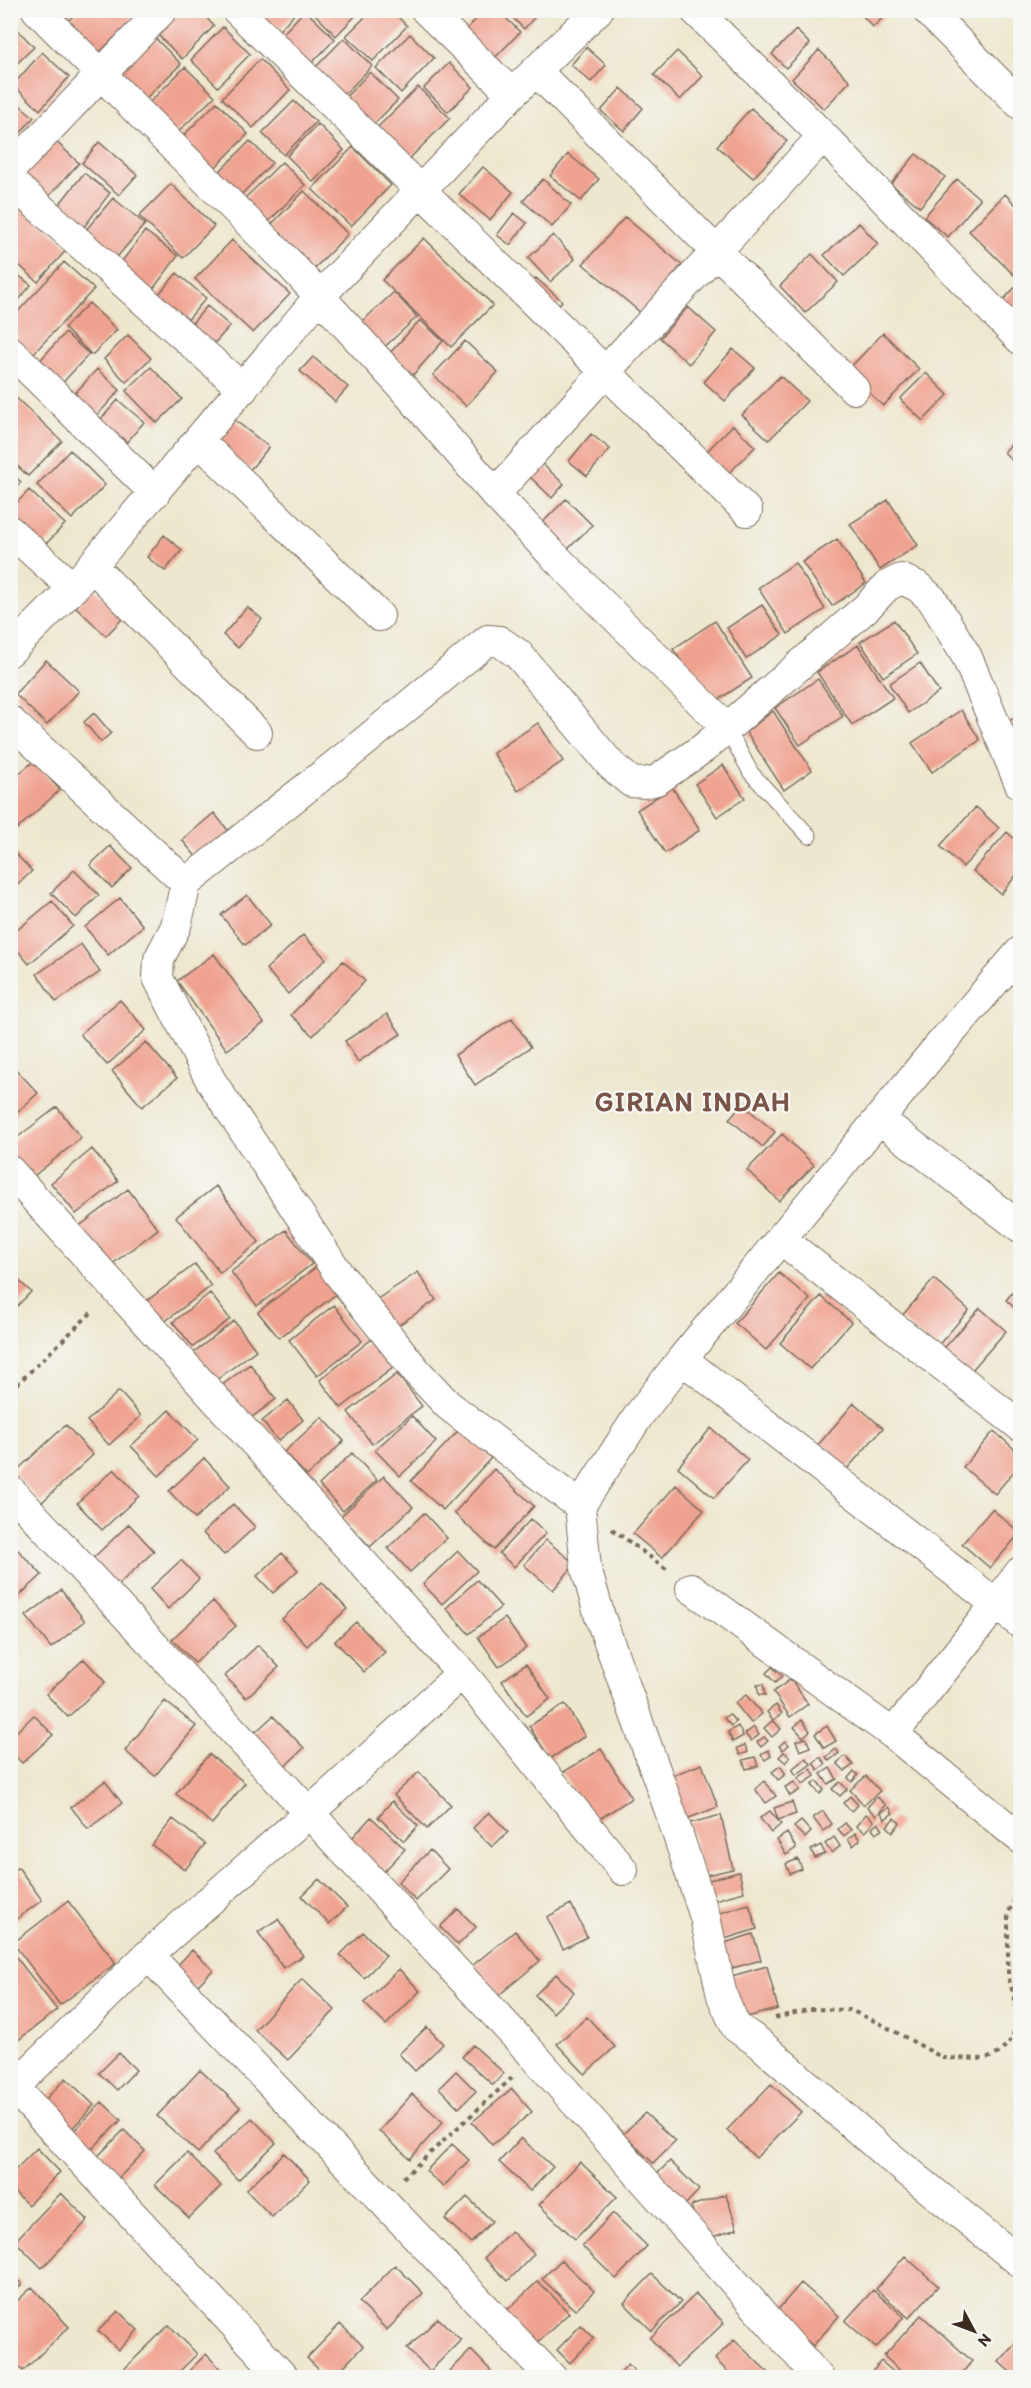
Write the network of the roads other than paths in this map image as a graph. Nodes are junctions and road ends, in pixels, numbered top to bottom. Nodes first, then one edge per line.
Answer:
1 (38, 10) edge
2 (162, 10) edge
3 (237, 10) edge
4 (426, 10) edge
5 (598, 10) edge
6 (694, 10) edge
7 (934, 13) edge
8 (536, 71) junction
9 (100, 74) junction
10 (512, 94) junction
11 (1020, 104) edge
12 (823, 136) junction
13 (11, 170) edge
14 (420, 189) junction
15 (716, 252) junction
16 (320, 297) junction
17 (1020, 339) edge
18 (10, 351) edge
19 (604, 373) junction
20 (243, 389) junction
21 (854, 389) dead end
22 (199, 441) junction
23 (155, 493) junction
24 (495, 494) junction
25 (747, 511) dead end
26 (10, 531) edge
27 (82, 577) junction
28 (379, 616) dead end
29 (10, 651) edge
30 (10, 721) edge
31 (727, 728) junction
32 (257, 733) dead end
33 (1020, 784) edge
34 (809, 836) dead end
35 (186, 883) junction
36 (1020, 952) edge
37 (879, 1119) junction
38 (10, 1171) edge
39 (1020, 1227) edge
40 (781, 1239) junction
41 (682, 1359) junction
42 (1020, 1426) edge
43 (10, 1490) edge
44 (580, 1506) junction
45 (1020, 1572) edge
46 (691, 1588) road end
47 (996, 1604) junction
48 (1020, 1623) edge
49 (462, 1673) junction
50 (893, 1734) junction
51 (309, 1813) junction
52 (1020, 1838) edge
53 (623, 1870) dead end
54 (148, 1955) junction
55 (12, 2087) edge
56 (1020, 2262) edge
57 (285, 2378) edge
58 (552, 2378) edge
59 (819, 2378) edge

1 - 9 street
2 - 9 street
3 - 14 street
4 - 10 street
5 - 8 street
6 - 12 street
7 - 11 street
8 - 10 street
8 - 15 street
9 - 13 street
9 - 16 street
10 - 14 street
12 - 15 street
12 - 17 street
13 - 20 street
14 - 16 street
14 - 19 street
15 - 19 street
15 - 21 street
16 - 20 street
16 - 24 street
18 - 23 street
19 - 24 street
19 - 25 street
20 - 22 street
22 - 23 street
22 - 28 street
23 - 27 street
24 - 31 street
26 - 27 street
27 - 29 street
27 - 32 street
30 - 35 street
31 - 33 street
31 - 34 lane
31 - 35 street
35 - 44 street
36 - 37 street
37 - 39 street
37 - 40 street
38 - 49 street
40 - 41 street
40 - 42 street
41 - 44 street
41 - 47 street
43 - 51 street
44 - 56 street
45 - 47 street
46 - 50 street
47 - 48 street
47 - 50 street
49 - 51 street
49 - 53 street
50 - 52 street
51 - 54 street
51 - 59 street
54 - 55 street
54 - 58 street
55 - 57 street

